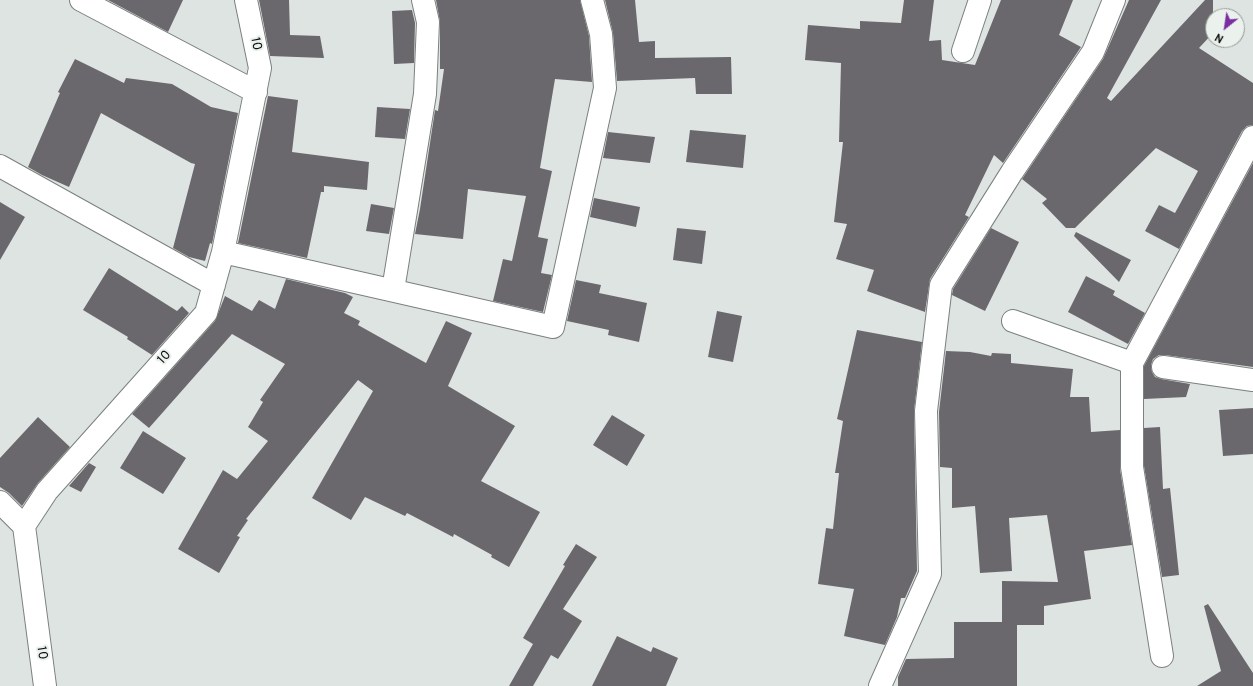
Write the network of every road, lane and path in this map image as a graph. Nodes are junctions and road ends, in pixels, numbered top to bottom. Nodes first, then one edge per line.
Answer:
1 (81, 0) edge
2 (246, 0) edge
3 (423, 0) edge
4 (592, 0) edge
5 (980, 0) edge
6 (1114, 0) edge
7 (963, 51) dead end
8 (256, 92) junction
9 (1253, 137) edge
10 (0, 166) edge
11 (223, 252) junction
12 (214, 285) junction
13 (393, 290) junction
14 (1013, 321) dead end
15 (1132, 363) junction
16 (1163, 367) dead end
17 (1253, 380) edge
18 (0, 502) edge
19 (24, 526) junction
20 (1162, 656) dead end
21 (45, 686) edge
22 (880, 686) edge

1 - 8 street
2 - 8 street, 10
3 - 13 street
4 - 13 street
5 - 7 street
6 - 22 street
8 - 11 street, 10
9 - 15 street
10 - 12 street
11 - 12 street, 10
11 - 13 street
12 - 19 street, 10
14 - 15 street
15 - 20 street
16 - 17 street
18 - 19 street
19 - 21 street, 10

